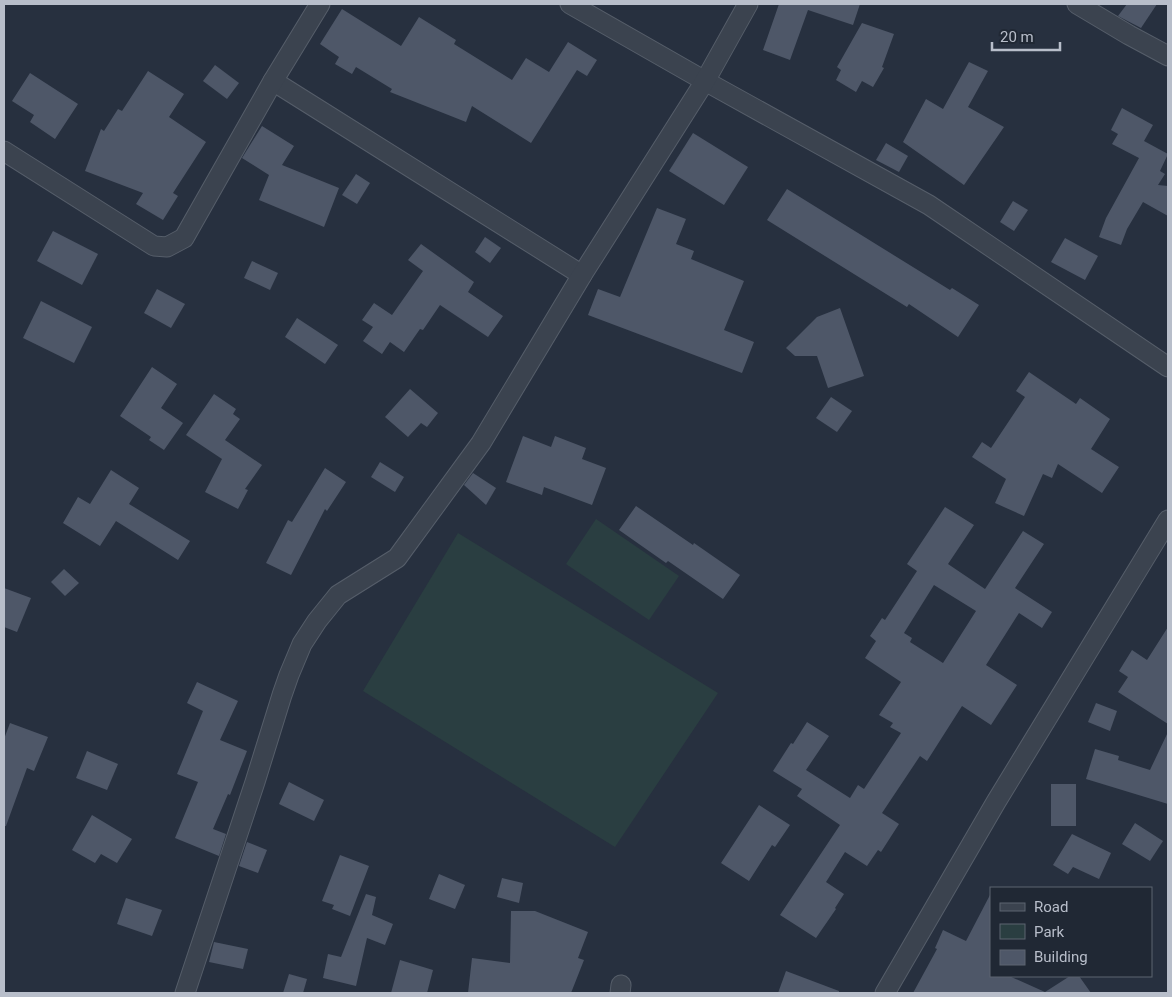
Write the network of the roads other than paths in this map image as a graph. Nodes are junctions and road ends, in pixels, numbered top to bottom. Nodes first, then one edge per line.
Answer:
1 (320, 4) edge
2 (570, 4) edge
3 (748, 4) edge
4 (1077, 4) edge
5 (1168, 56) edge
6 (274, 81) junction
7 (705, 81) junction
8 (4, 151) edge
9 (582, 275) junction
10 (1168, 367) edge
11 (1168, 520) edge
12 (185, 993) edge
13 (885, 993) edge

1 - 6 street
2 - 7 street
3 - 7 street
4 - 5 street
6 - 8 street
6 - 9 street
7 - 9 street
7 - 10 street
9 - 12 street
11 - 13 street

